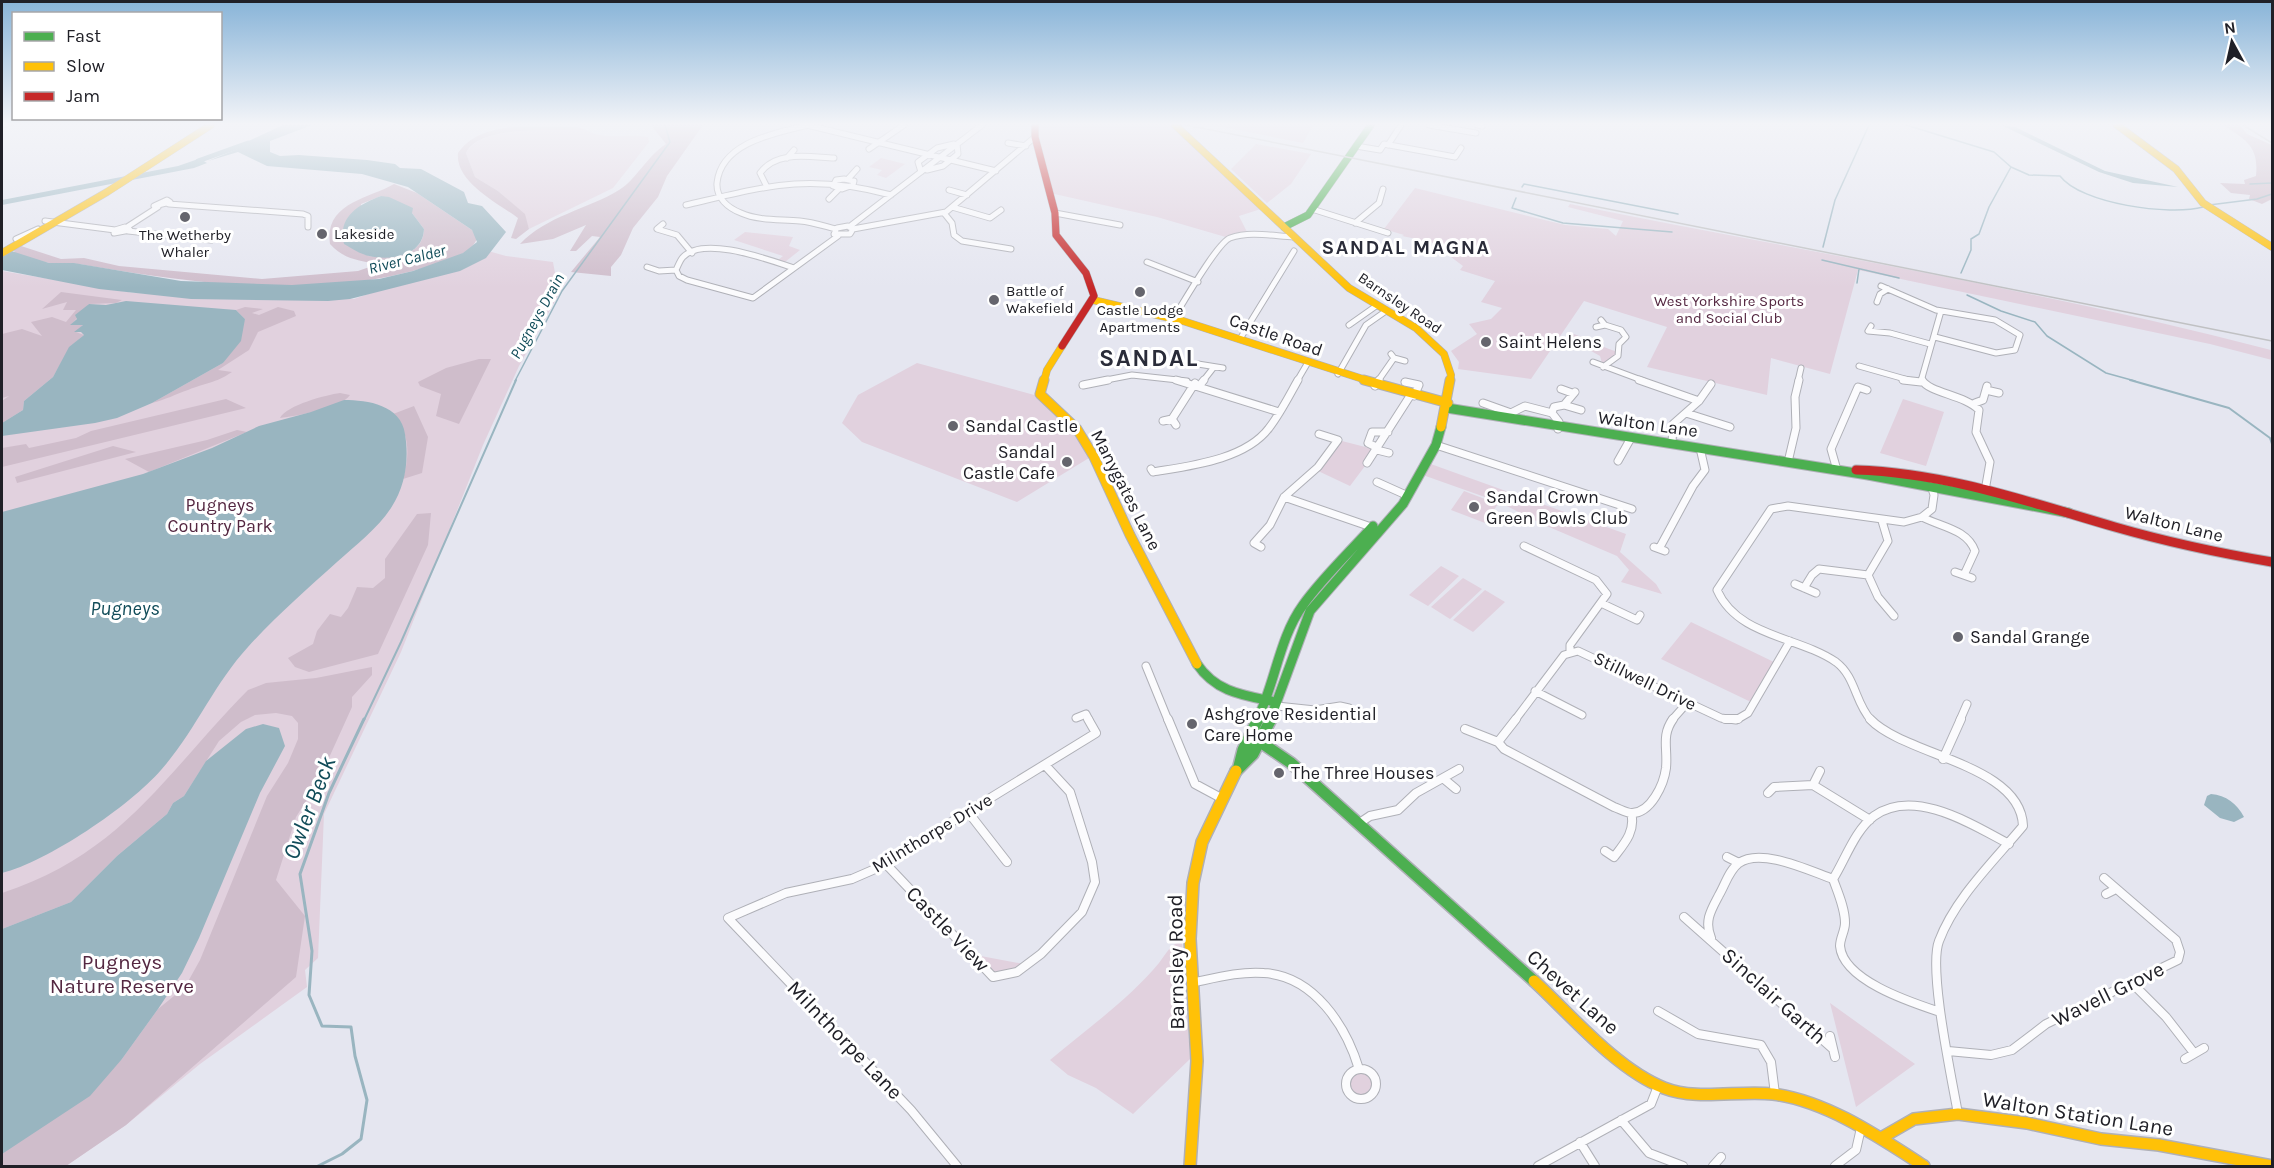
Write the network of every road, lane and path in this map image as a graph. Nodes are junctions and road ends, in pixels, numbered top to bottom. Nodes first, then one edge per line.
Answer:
1 (120, 180) edge
2 (124, 180) edge
3 (717, 180) edge
4 (763, 180) edge
5 (846, 180) edge
6 (850, 180) edge
7 (911, 180) edge
8 (986, 180) edge
9 (1046, 180) edge
10 (1233, 180) edge
11 (1333, 180) edge
12 (2185, 180) edge
13 (833, 183) junction
14 (853, 185) junction
15 (110, 187) junction
16 (767, 187) junction
17 (839, 189) junction
18 (1383, 189) dead end
19 (949, 190) dead end
20 (891, 195) junction
21 (967, 195) junction
22 (721, 198) junction
23 (829, 199) dead end
24 (686, 205) dead end
25 (952, 207) junction
26 (1312, 209) junction
27 (1002, 210) dead end
28 (944, 213) junction
29 (1055, 213) junction
30 (50, 222) junction
31 (1354, 223) junction
32 (663, 224) dead end
33 (1120, 225) dead end
34 (78, 226) junction
35 (308, 227) dead end
36 (1284, 227) junction
37 (851, 228) junction
38 (128, 229) junction
39 (836, 229) junction
40 (1388, 233) dead end
41 (35, 234) junction
42 (838, 236) junction
43 (1294, 237) junction
44 (211, 240) dead end
45 (8, 246) edge
46 (2272, 247) edge
47 (1004, 249) junction
48 (1011, 249) dead end
49 (1294, 251) dead end
50 (692, 253) junction
51 (1001, 255) dead end
52 (1147, 262) dead end
53 (647, 267) dead end
54 (794, 268) junction
55 (676, 270) junction
56 (1198, 282) junction
57 (1881, 286) dead end
58 (1888, 289) junction
59 (1093, 300) junction
60 (1878, 302) dead end
61 (1376, 306) junction
62 (1386, 311) junction
63 (1941, 311) junction
64 (1174, 317) junction
65 (1350, 325) dead end
66 (1871, 326) dead end
67 (1596, 327) dead end
68 (1935, 337) junction
69 (1240, 339) junction
70 (1930, 344) junction
71 (1405, 361) dead end
72 (1593, 362) dead end
73 (1198, 364) dead end
74 (1307, 364) junction
75 (1859, 365) dead end
76 (1214, 367) junction
77 (1604, 367) junction
78 (1223, 368) dead end
79 (1801, 368) dead end
80 (1338, 374) junction
81 (1405, 382) dead end
82 (1921, 382) junction
83 (1197, 384) junction
84 (1711, 384) dead end
85 (1083, 385) dead end
86 (1375, 386) junction
87 (1561, 389) dead end
88 (1867, 390) dead end
89 (1999, 393) dead end
90 (1412, 396) junction
91 (1699, 401) junction
92 (1484, 402) dead end
93 (1975, 403) junction
94 (1447, 405) junction
95 (1564, 405) junction
96 (1581, 410) dead end
97 (1279, 412) junction
98 (1552, 413) junction
99 (1686, 413) junction
100 (1163, 421) dead end
101 (1730, 427) dead end
102 (1558, 429) junction
103 (1388, 432) junction
104 (1319, 434) dead end
105 (1631, 438) junction
106 (1672, 443) junction
107 (1436, 445) junction
108 (1700, 448) junction
109 (1378, 449) junction
110 (1389, 453) dead end
111 (1618, 461) dead end
112 (1788, 462) junction
113 (1367, 463) dead end
114 (1151, 469) dead end
115 (1841, 470) junction
116 (1928, 474) junction
117 (1375, 482) dead end
118 (1931, 485) junction
119 (1986, 485) junction
120 (1406, 495) junction
121 (1987, 496) junction
122 (1284, 497) junction
123 (1632, 509) dead end
124 (2069, 513) junction
125 (1922, 517) junction
126 (1882, 521) junction
127 (1376, 529) junction
128 (1261, 547) dead end
129 (1660, 548) dead end
130 (1526, 550) dead end
131 (1823, 559) dead end
132 (2272, 562) edge
133 (1823, 568) junction
134 (1955, 572) dead end
135 (1868, 575) junction
136 (1964, 575) junction
137 (1972, 578) dead end
138 (1795, 584) dead end
139 (1804, 588) junction
140 (1816, 593) dead end
141 (1602, 604) junction
142 (1640, 615) dead end
143 (1894, 616) dead end
144 (1790, 641) junction
145 (1570, 652) junction
146 (1146, 666) dead end
147 (1535, 692) junction
148 (1267, 700) junction
149 (1687, 703) junction
150 (1278, 705) junction
151 (1349, 708) dead end
152 (1975, 714) dead end
153 (1582, 715) dead end
154 (1076, 718) dead end
155 (1465, 729) dead end
156 (1251, 737) junction
157 (1262, 741) junction
158 (1498, 742) junction
159 (1943, 759) junction
160 (1045, 765) junction
161 (1239, 766) junction
162 (1459, 769) dead end
163 (1820, 771) dead end
164 (1444, 779) junction
165 (1813, 785) junction
166 (1456, 789) dead end
167 (1768, 793) dead end
168 (1221, 798) junction
169 (968, 812) junction
170 (1631, 813) junction
171 (1870, 820) junction
172 (1358, 824) junction
173 (2009, 844) junction
174 (1605, 851) dead end
175 (1727, 857) dead end
176 (884, 862) junction
177 (1007, 862) dead end
178 (1739, 863) junction
179 (2104, 878) dead end
180 (1833, 879) junction
181 (2116, 889) junction
182 (2106, 894) dead end
183 (1684, 917) dead end
184 (728, 918) joint
185 (1714, 943) junction
186 (1191, 983) junction
187 (2132, 983) junction
188 (1658, 1011) dead end
189 (1940, 1012) junction
190 (1830, 1036) dead end
191 (2204, 1048) dead end
192 (1948, 1052) junction
193 (2194, 1053) junction
194 (2185, 1059) dead end
195 (1359, 1069) dead end
196 (1658, 1086) junction
197 (1775, 1094) junction
198 (1958, 1114) junction
199 (1621, 1120) junction
200 (1861, 1128) junction
201 (1881, 1138) junction
202 (1580, 1142) junction
203 (1720, 1157) dead end
204 (2272, 1166) edge
205 (957, 1167) edge
206 (1190, 1167) edge
207 (1538, 1167) edge
208 (1595, 1167) edge
209 (1683, 1167) edge
210 (1713, 1167) edge
211 (1835, 1167) edge
212 (1924, 1167) edge

1 - 15 main road
2 - 15 main road
3 - 22 street
4 - 16 street
5 - 13 street
6 - 14 street
7 - 20 street
8 - 21 street
9 - 29 main road
10 - 36 main road, Barnsley Road
11 - 26 main road
12 - 46 main road
13 - 14 street
13 - 16 street
13 - 17 street
14 - 17 street
14 - 20 street
15 - 30 main road
16 - 22 street
17 - 23 street
18 - 31 street
19 - 21 street
20 - 37 street
21 - 25 street
22 - 24 street
22 - 39 street
25 - 27 street
25 - 28 street
26 - 31 street
26 - 36 main road
28 - 37 street
28 - 47 street
29 - 33 street
29 - 59 main road
30 - 34 street
30 - 41 main road
30 - 45 main road
31 - 40 street
32 - 50 street
34 - 38 street
34 - 41 street
35 - 38 street
36 - 43 main road, Barnsley Road
37 - 39 street
37 - 42 street
38 - 44 street
39 - 42 street
41 - 45 main road
42 - 54 street
43 - 56 street
43 - 61 main road, Barnsley Road
47 - 48 street
47 - 51 street
49 - 69 street
50 - 54 street
50 - 55 street
52 - 56 street
53 - 55 street
54 - 55 street
56 - 64 street
57 - 58 street
58 - 60 street
58 - 63 street
59 - 64 main road, Castle Road
59 - 148 main road, Manygates Lane
61 - 62 main road, Barnsley Road
61 - 65 street
62 - 80 street
62 - 94 main road, Barnsley Road
63 - 68 street
63 - 68 street
64 - 69 main road, Castle Road
66 - 70 street
67 - 77 street
68 - 70 street
69 - 74 main road, Castle Road
70 - 82 street
71 - 86 street
72 - 77 street
73 - 76 street
74 - 80 main road, Castle Road
74 - 97 street
75 - 82 street
76 - 78 street
76 - 83 street
77 - 91 street
79 - 112 street
80 - 86 main road, Castle Road
81 - 90 street
82 - 93 street
83 - 85 street
83 - 97 street
83 - 100 street
84 - 91 street
86 - 90 main road, Castle Road
87 - 95 street
88 - 115 street
89 - 93 street
90 - 94 main road, Castle Road
90 - 103 street
91 - 99 street
92 - 98 street
93 - 119 street
94 - 102 main road, Walton Lane
94 - 107 main road, Barnsley Road
95 - 96 street
95 - 98 street
97 - 114 street
98 - 102 street
99 - 101 street
99 - 106 street
102 - 105 main road, Walton Lane
103 - 109 street
103 - 109 street
104 - 122 street
105 - 106 main road, Walton Lane
105 - 111 street
106 - 108 main road, Walton Lane
107 - 120 main road, Barnsley Road
107 - 123 street
108 - 112 main road, Walton Lane
108 - 129 street
109 - 110 street
109 - 113 street
112 - 115 main road, Walton Lane
115 - 116 main road, Walton Lane
115 - 118 main road, Walton Lane
116 - 118 main road
116 - 119 main road, Walton Lane
117 - 120 street
118 - 121 main road, Walton Lane
118 - 125 street
119 - 121 main road
119 - 124 main road, Walton Lane
120 - 127 main road, Barnsley Road
121 - 124 main road, Walton Lane
122 - 127 street
122 - 128 street
124 - 132 main road, Walton Lane
125 - 126 street
125 - 136 street
126 - 135 street
126 - 144 street
127 - 148 main road, Barnsley Road
127 - 150 main road, Barnsley Road
130 - 141 street
131 - 133 street
133 - 135 street
133 - 139 street
134 - 136 street
135 - 143 street
136 - 137 street
138 - 139 street
139 - 140 street
141 - 142 street
141 - 145 street
144 - 149 street, Stillwell Drive
144 - 159 street
145 - 147 street, Stillwell Drive
145 - 149 street, Stillwell Drive
146 - 168 street
147 - 153 street
147 - 158 street, Stillwell Drive
148 - 150 main road, Manygates Lane
148 - 156 main road, Barnsley Road
149 - 170 street
150 - 151 street
150 - 157 main road, Barnsley Road
152 - 159 street
154 - 160 street, Milnthorpe Drive
155 - 158 street
156 - 157 main road, Chevet Lane
156 - 161 main road, Barnsley Road
157 - 161 main road, Barnsley Road
157 - 172 main road, Chevet Lane
158 - 170 street
159 - 173 street
160 - 169 street, Milnthorpe Drive
160 - 176 street, Castle View
161 - 168 main road, Barnsley Road
162 - 164 street
163 - 165 street
164 - 166 street
164 - 172 street
165 - 167 street
165 - 171 street
168 - 186 main road, Barnsley Road
169 - 176 street, Milnthorpe Drive
169 - 177 street
170 - 174 street
171 - 173 street
171 - 180 street
172 - 196 main road, Chevet Lane
173 - 189 street
175 - 178 street
176 - 184 street, Milnthorpe Drive
178 - 180 street
178 - 185 street, Sinclair Garth
179 - 181 street, Wavell Grove
180 - 189 street
181 - 182 street
181 - 187 street, Wavell Grove
183 - 185 street, Sinclair Garth
184 - 205 street, Milnthorpe Lane
185 - 190 street, Sinclair Garth
186 - 195 street
186 - 206 main road, Barnsley Road
187 - 192 street, Wavell Grove
187 - 193 street
188 - 197 street
189 - 192 street
191 - 193 street
192 - 198 street
193 - 194 street
196 - 197 main road, Chevet Lane
196 - 199 street
197 - 200 main road, Chevet Lane
198 - 201 main road, Walton Station Lane
198 - 204 main road, Walton Station Lane
199 - 202 street
199 - 209 street
200 - 201 main road, Chevet Lane
200 - 211 street
201 - 212 main road, Chevet Lane
202 - 207 street
202 - 208 street
203 - 210 street

